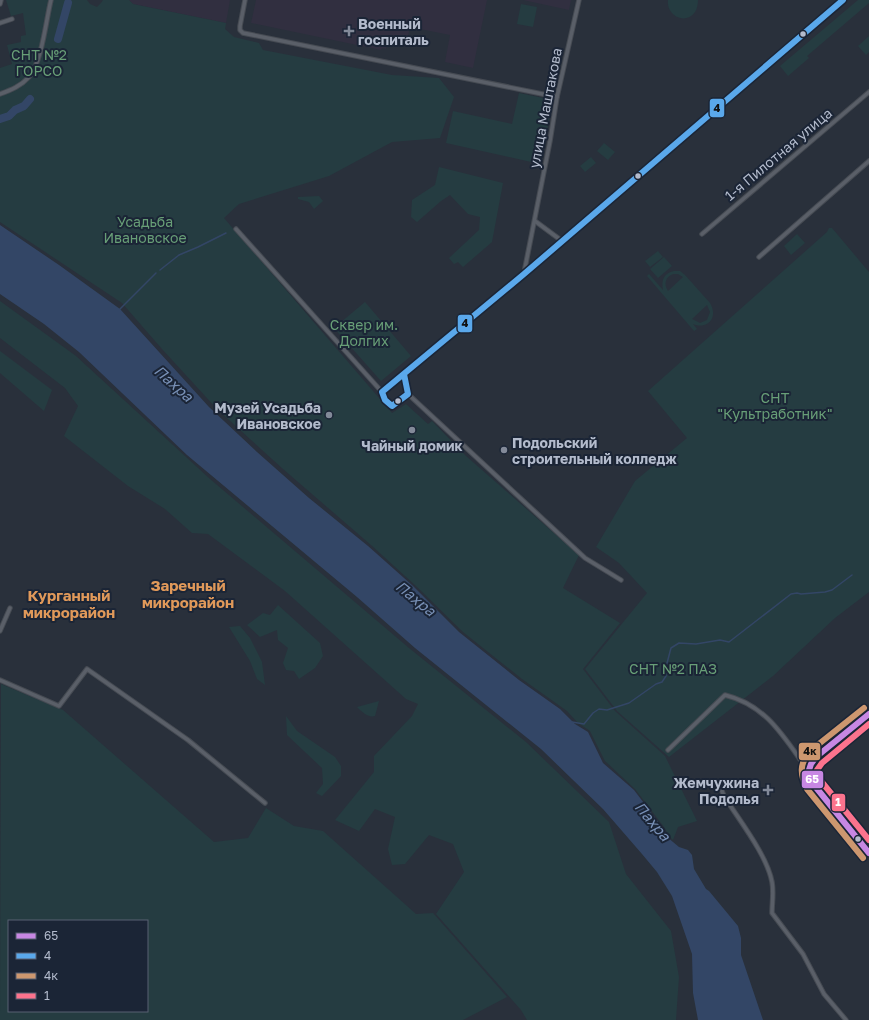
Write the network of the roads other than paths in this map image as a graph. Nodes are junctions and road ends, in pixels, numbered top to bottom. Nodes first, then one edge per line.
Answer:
1 (1, 0) edge
2 (50, 0) edge
3 (245, 0) edge
4 (579, 0) edge
5 (843, 0) edge
6 (0, 4) edge
7 (12, 19) dead end
8 (0, 23) edge
9 (869, 92) edge
10 (0, 94) edge
11 (557, 97) junction
12 (869, 161) edge
13 (535, 220) junction
14 (236, 229) dead end
15 (702, 234) dead end
16 (562, 241) junction
17 (760, 257) dead end
18 (524, 274) junction
19 (404, 374) junction
20 (382, 392) junction
21 (408, 394) junction
22 (621, 580) dead end
23 (10, 608) dead end
24 (0, 631) edge
25 (0, 680) edge
26 (869, 714) edge
27 (668, 750) dead end
28 (809, 768) junction
29 (720, 786) dead end
30 (265, 803) dead end
31 (869, 853) edge
32 (846, 1020) edge

1 - 6 street
2 - 10 street
3 - 11 street
4 - 11 street, улица Маштакова
5 - 16 street
7 - 8 street
9 - 15 street, 1-я Пилотная улица
11 - 13 street, улица Маштакова
12 - 17 street
13 - 16 street
13 - 18 street, улица Маштакова
14 - 20 street
16 - 18 street
18 - 19 street
19 - 20 street
19 - 21 street
20 - 21 street
21 - 22 street
23 - 24 street
25 - 30 street
26 - 28 main road
27 - 28 street
28 - 31 main road
29 - 32 street

